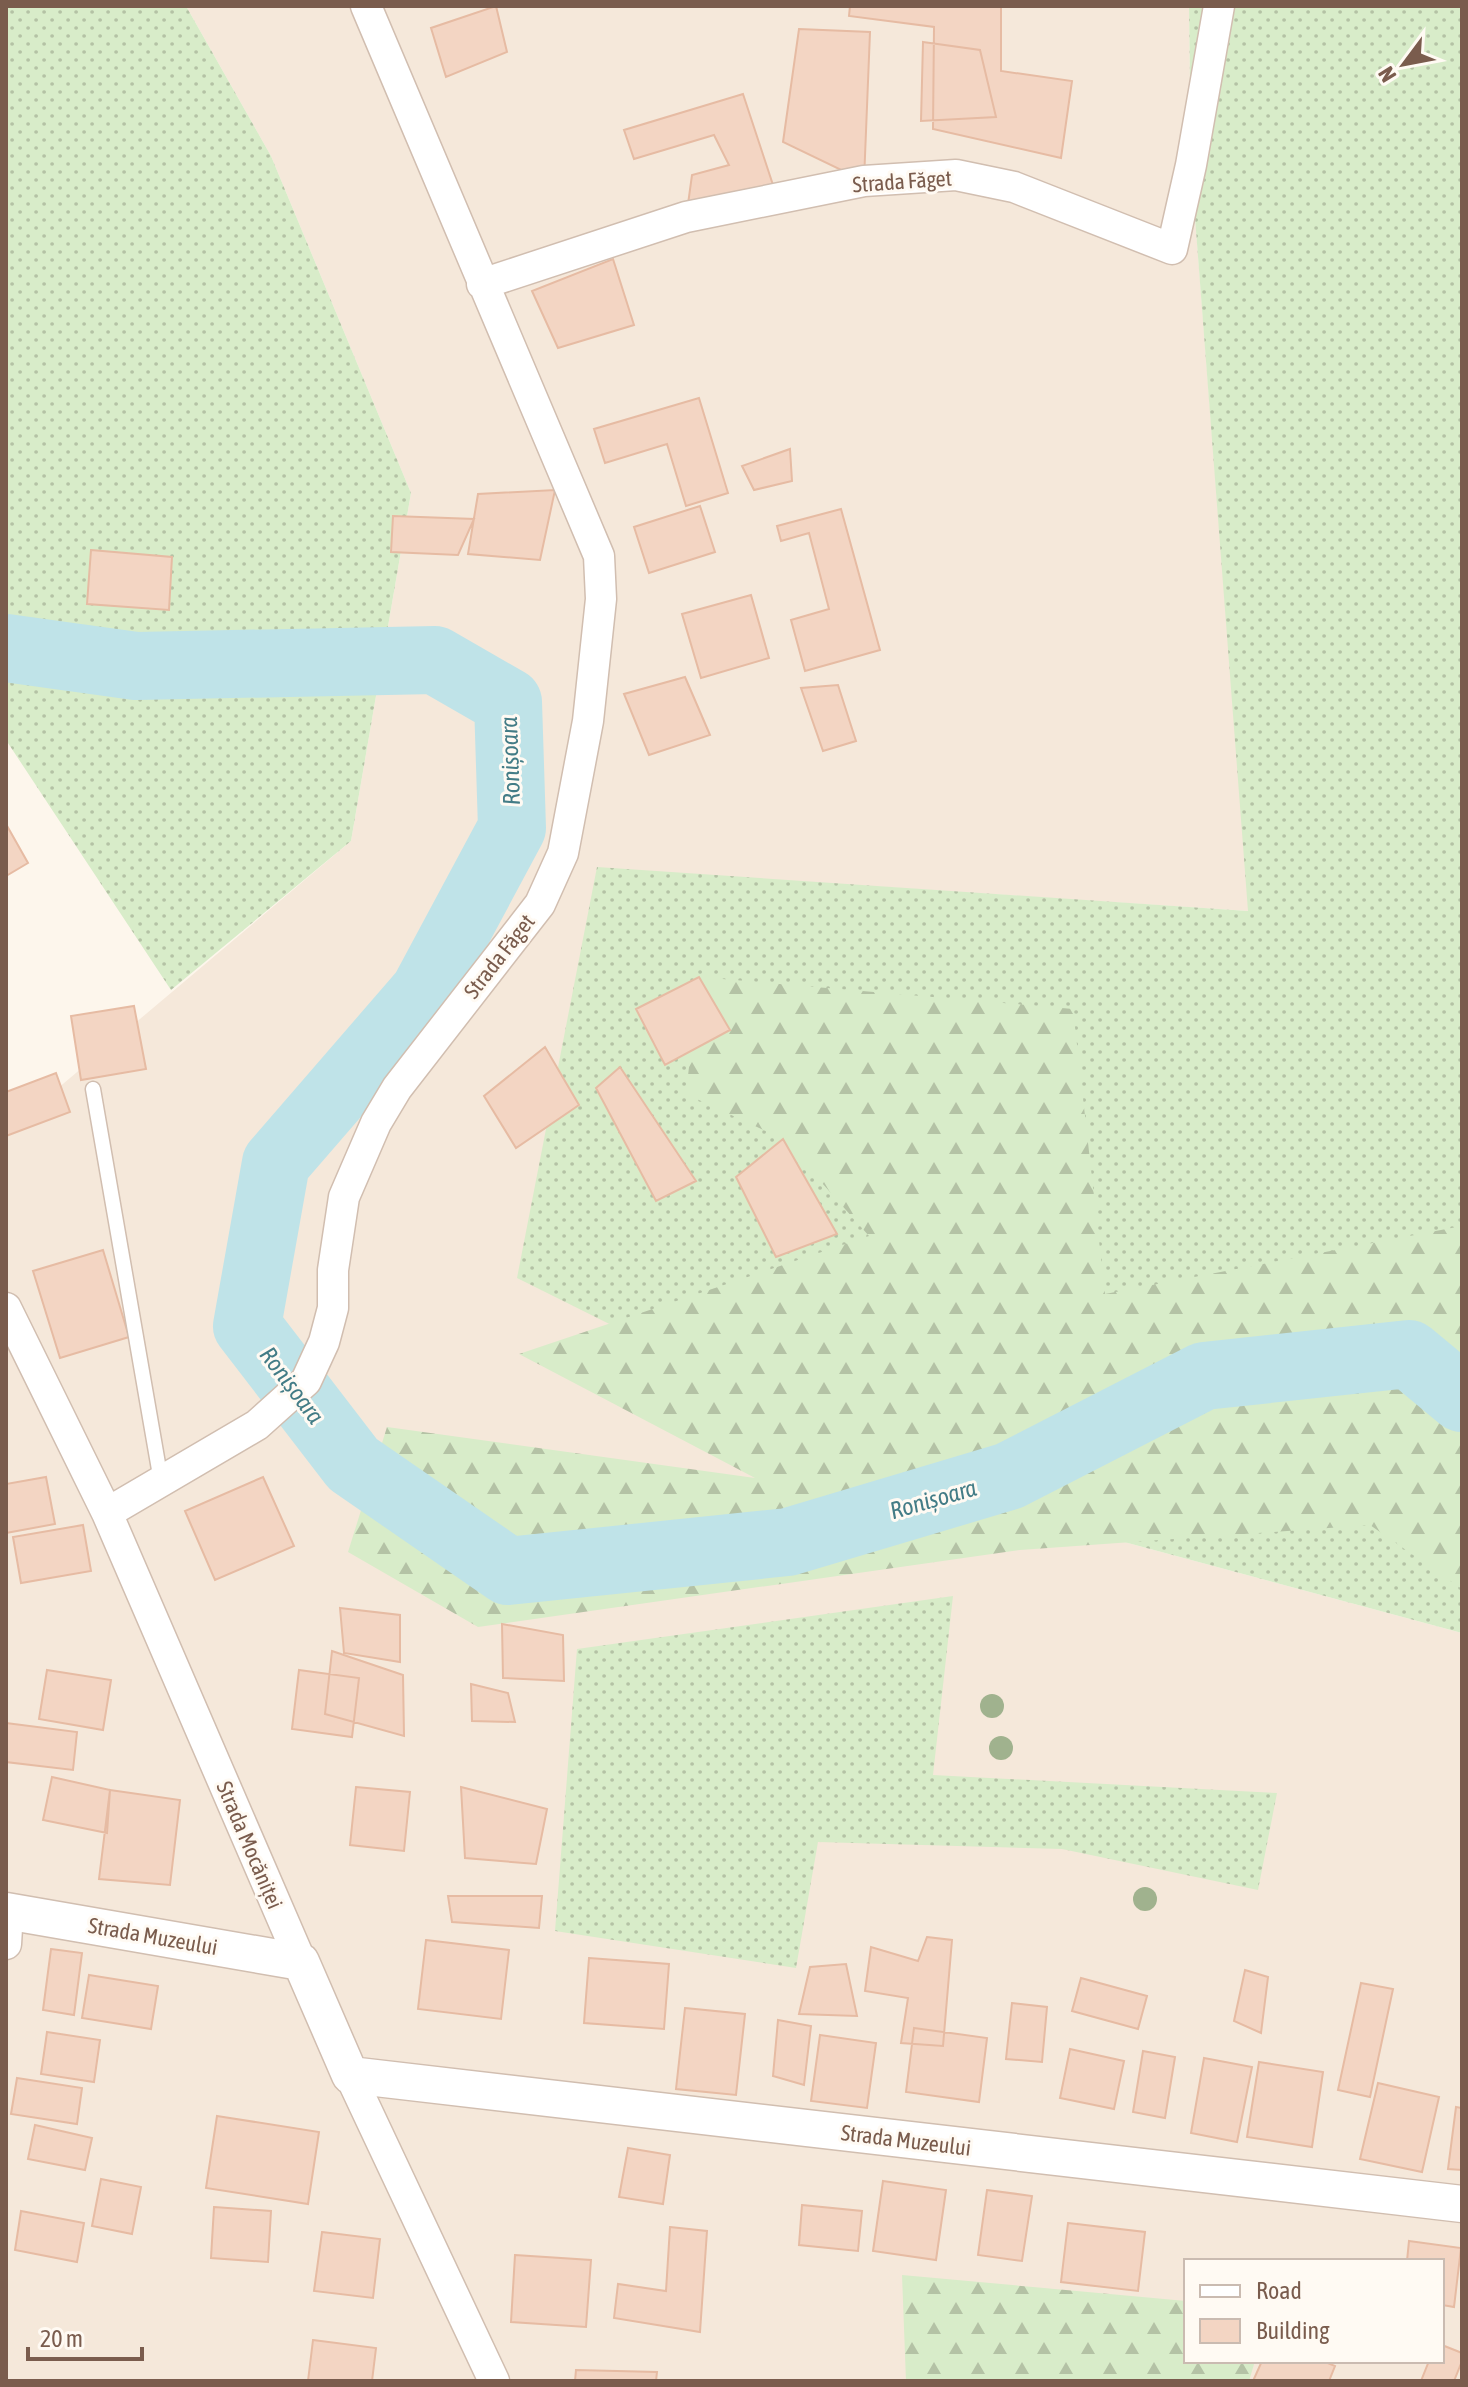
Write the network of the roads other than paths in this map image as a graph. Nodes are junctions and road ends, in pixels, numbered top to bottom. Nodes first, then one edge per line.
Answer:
1 (366, 6) edge
2 (1219, 6) edge
3 (482, 284) junction
4 (93, 1089) dead end
5 (6, 1308) edge
6 (161, 1481) junction
7 (107, 1513) junction
8 (7, 1922) edge
9 (301, 1962) junction
10 (350, 2075) junction
11 (1462, 2204) edge
12 (494, 2381) edge

1 - 3 street, Strada Făget
2 - 3 street, Strada Făget
3 - 6 street, Strada Făget
4 - 6 lane
5 - 7 street, Strada Mocăniței
6 - 7 street, Strada Făget
7 - 9 street, Strada Mocăniței
8 - 9 street, Strada Muzeului
9 - 10 street, Strada Mocăniței
10 - 11 street, Strada Muzeului
10 - 12 street, Strada Mocăniței

